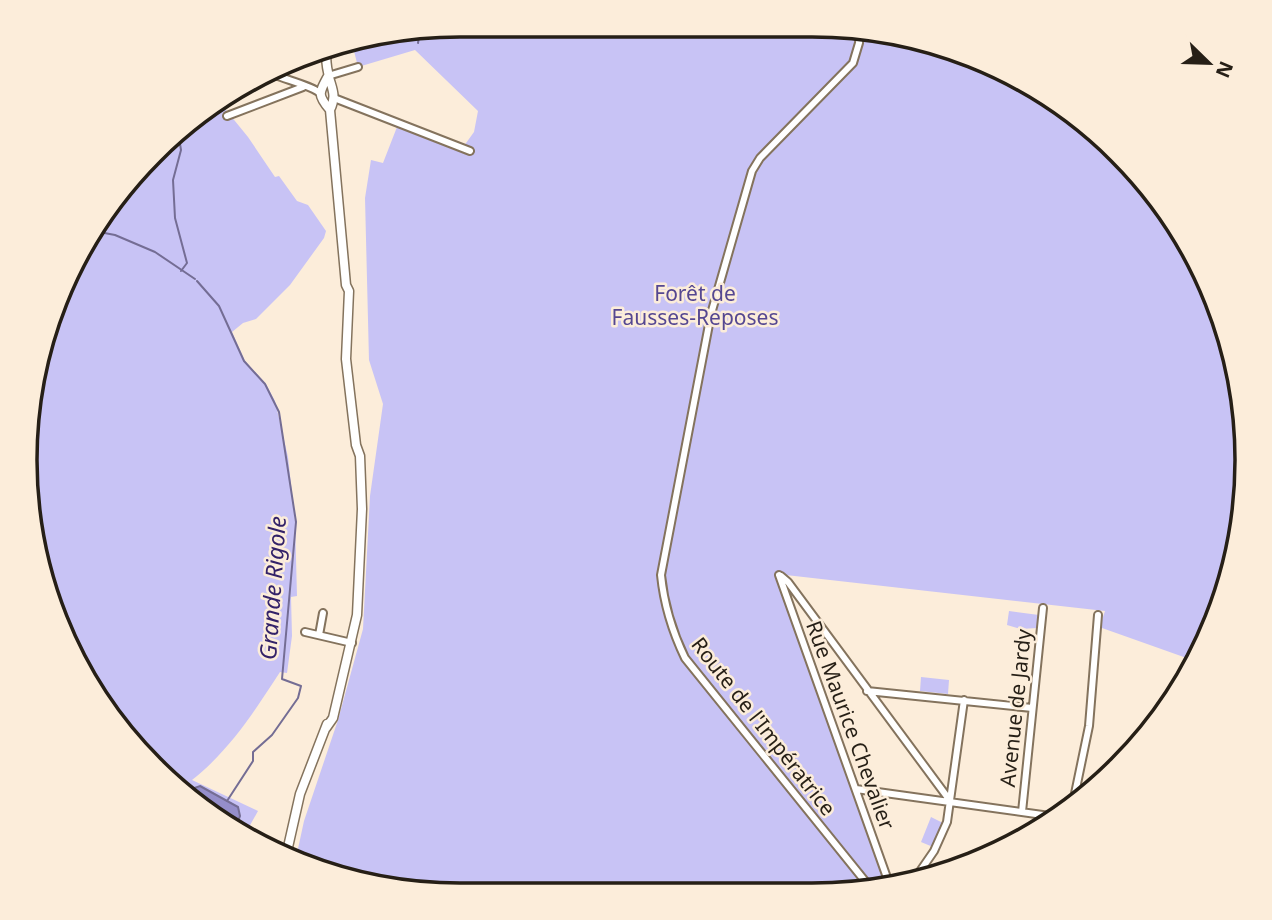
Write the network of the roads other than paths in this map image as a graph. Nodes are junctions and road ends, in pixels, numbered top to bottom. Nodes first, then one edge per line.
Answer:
1 (859, 39) edge
2 (326, 58) edge
3 (358, 67) dead end
4 (280, 77) edge
5 (326, 79) junction
6 (306, 87) junction
7 (321, 94) junction
8 (334, 98) junction
9 (330, 110) junction
10 (227, 116) dead end
11 (470, 151) dead end
12 (1043, 608) dead end
13 (323, 613) dead end
14 (1098, 615) dead end
15 (305, 632) dead end
16 (319, 635) junction
17 (352, 643) junction
18 (867, 691) junction
19 (964, 700) junction
20 (1032, 708) junction
21 (856, 789) junction
22 (1075, 791) edge
23 (951, 802) junction
24 (1021, 812) junction
25 (1042, 815) edge
26 (288, 847) edge
27 (922, 869) edge
28 (887, 876) edge
29 (864, 880) edge

1 - 29 street, Route de l'Impératrice
2 - 5 main road
3 - 5 street
4 - 6 street
5 - 6 street
5 - 7 main road
5 - 8 main road
6 - 7 street
6 - 10 street
7 - 9 main road
8 - 9 main road
8 - 11 street
9 - 17 main road
12 - 20 street, Avenue de Jardy
13 - 16 street
14 - 22 street
15 - 16 street
16 - 17 street
17 - 26 main road
18 - 19 street
18 - 21 street, Rue Maurice Chevalier
18 - 23 street
19 - 20 street
19 - 23 street
20 - 24 street, Avenue de Jardy
21 - 23 street
21 - 28 street, Rue Maurice Chevalier
23 - 24 street
23 - 27 street
24 - 25 street

